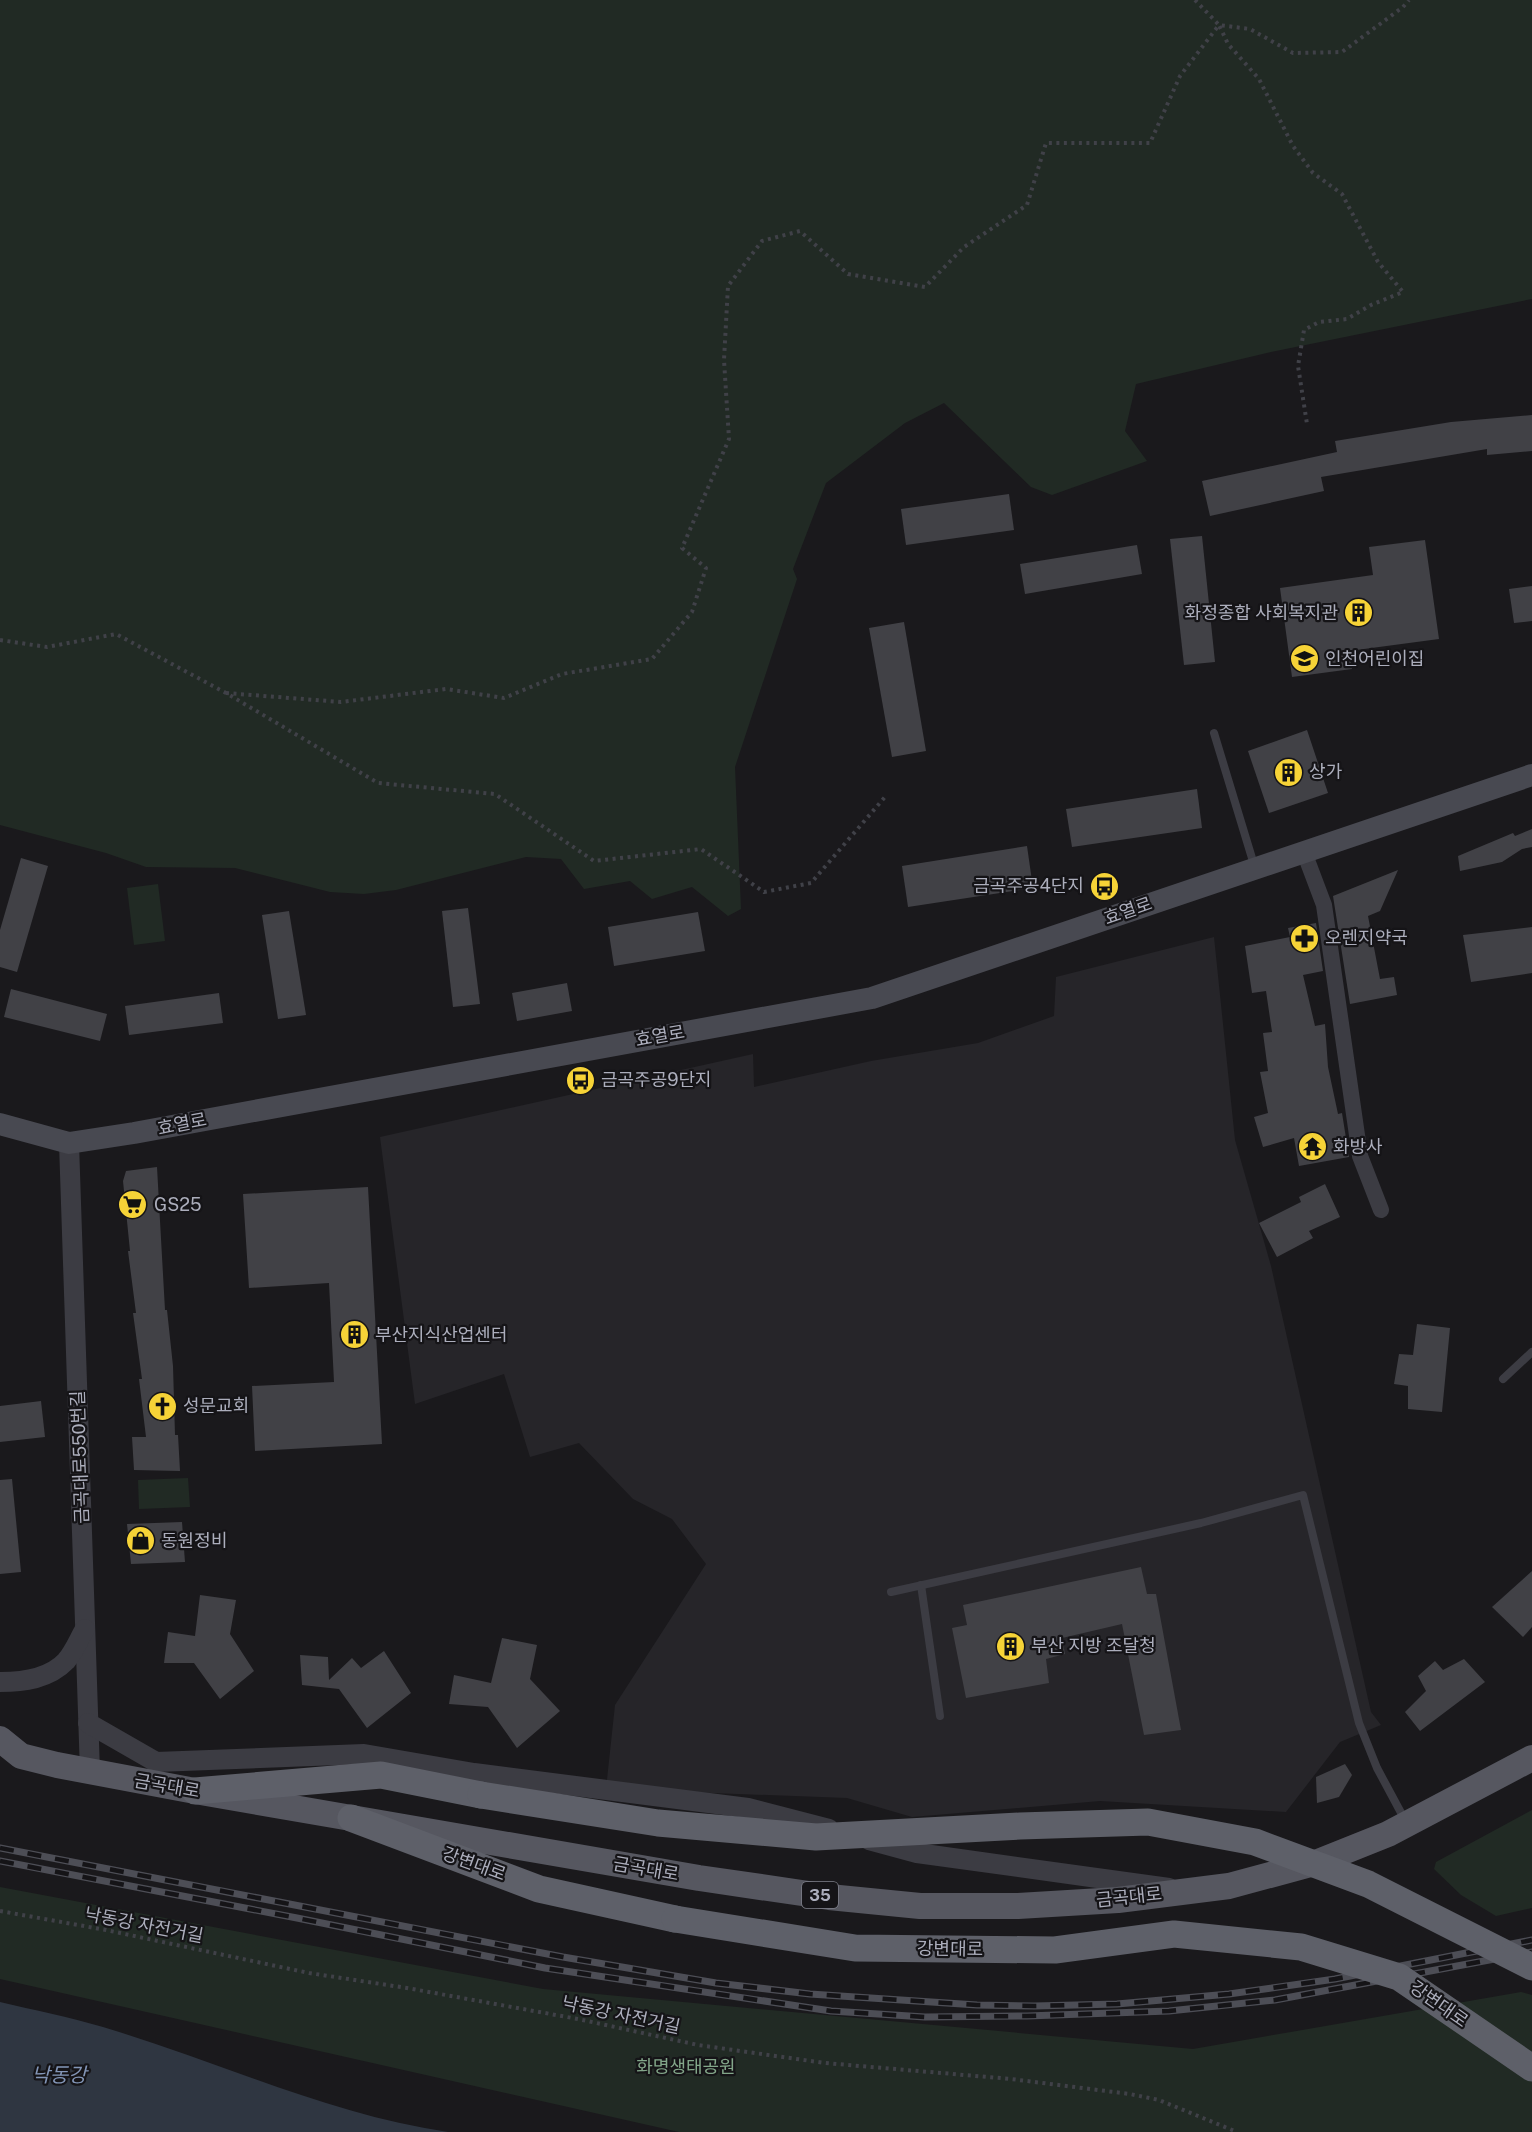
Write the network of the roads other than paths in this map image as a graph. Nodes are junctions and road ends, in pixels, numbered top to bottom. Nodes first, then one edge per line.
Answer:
1 (1214, 733) dead end
2 (1532, 775) edge
3 (1304, 852) junction
4 (1255, 868) junction
5 (0, 1124) edge
6 (69, 1143) junction
7 (1381, 1210) dead end
8 (1532, 1352) edge
9 (1503, 1379) dead end
10 (921, 1586) junction
11 (891, 1592) dead end
12 (85, 1629) junction
13 (0, 1682) edge
14 (940, 1716) dead end
15 (88, 1723) junction
16 (0, 1739) edge
17 (1532, 1758) edge
18 (10, 1759) edge
19 (156, 1762) junction
20 (100, 1774) junction
21 (195, 1791) junction
22 (351, 1818) junction
23 (1407, 1823) junction
24 (1186, 1891) junction
25 (1532, 1967) edge
26 (1532, 2068) edge

1 - 4 lane
2 - 3 main road, 효열로
3 - 4 main road, 효열로
3 - 7 street
4 - 6 main road, 효열로
5 - 6 main road, 효열로
6 - 12 street, 금곡대로550번길
8 - 9 lane
10 - 11 lane
10 - 14 lane
10 - 23 lane
12 - 13 street
12 - 15 street, 금곡대로550번길
15 - 19 street, 금곡대로
15 - 20 street, 금곡대로550번길
16 - 18 main road, 금곡대로 / 35
17 - 23 main road, 금곡대로 / 35
18 - 20 main road, 금곡대로 / 35
19 - 20 street, 금곡대로
19 - 24 street, 금곡대로
20 - 21 main road, 금곡대로 / 35
21 - 22 main road, 금곡대로 / 35
21 - 25 highway, bridge
22 - 24 main road, 금곡대로 / 35
22 - 26 highway, 강변대로, bridge
23 - 24 main road, 금곡대로 / 35

